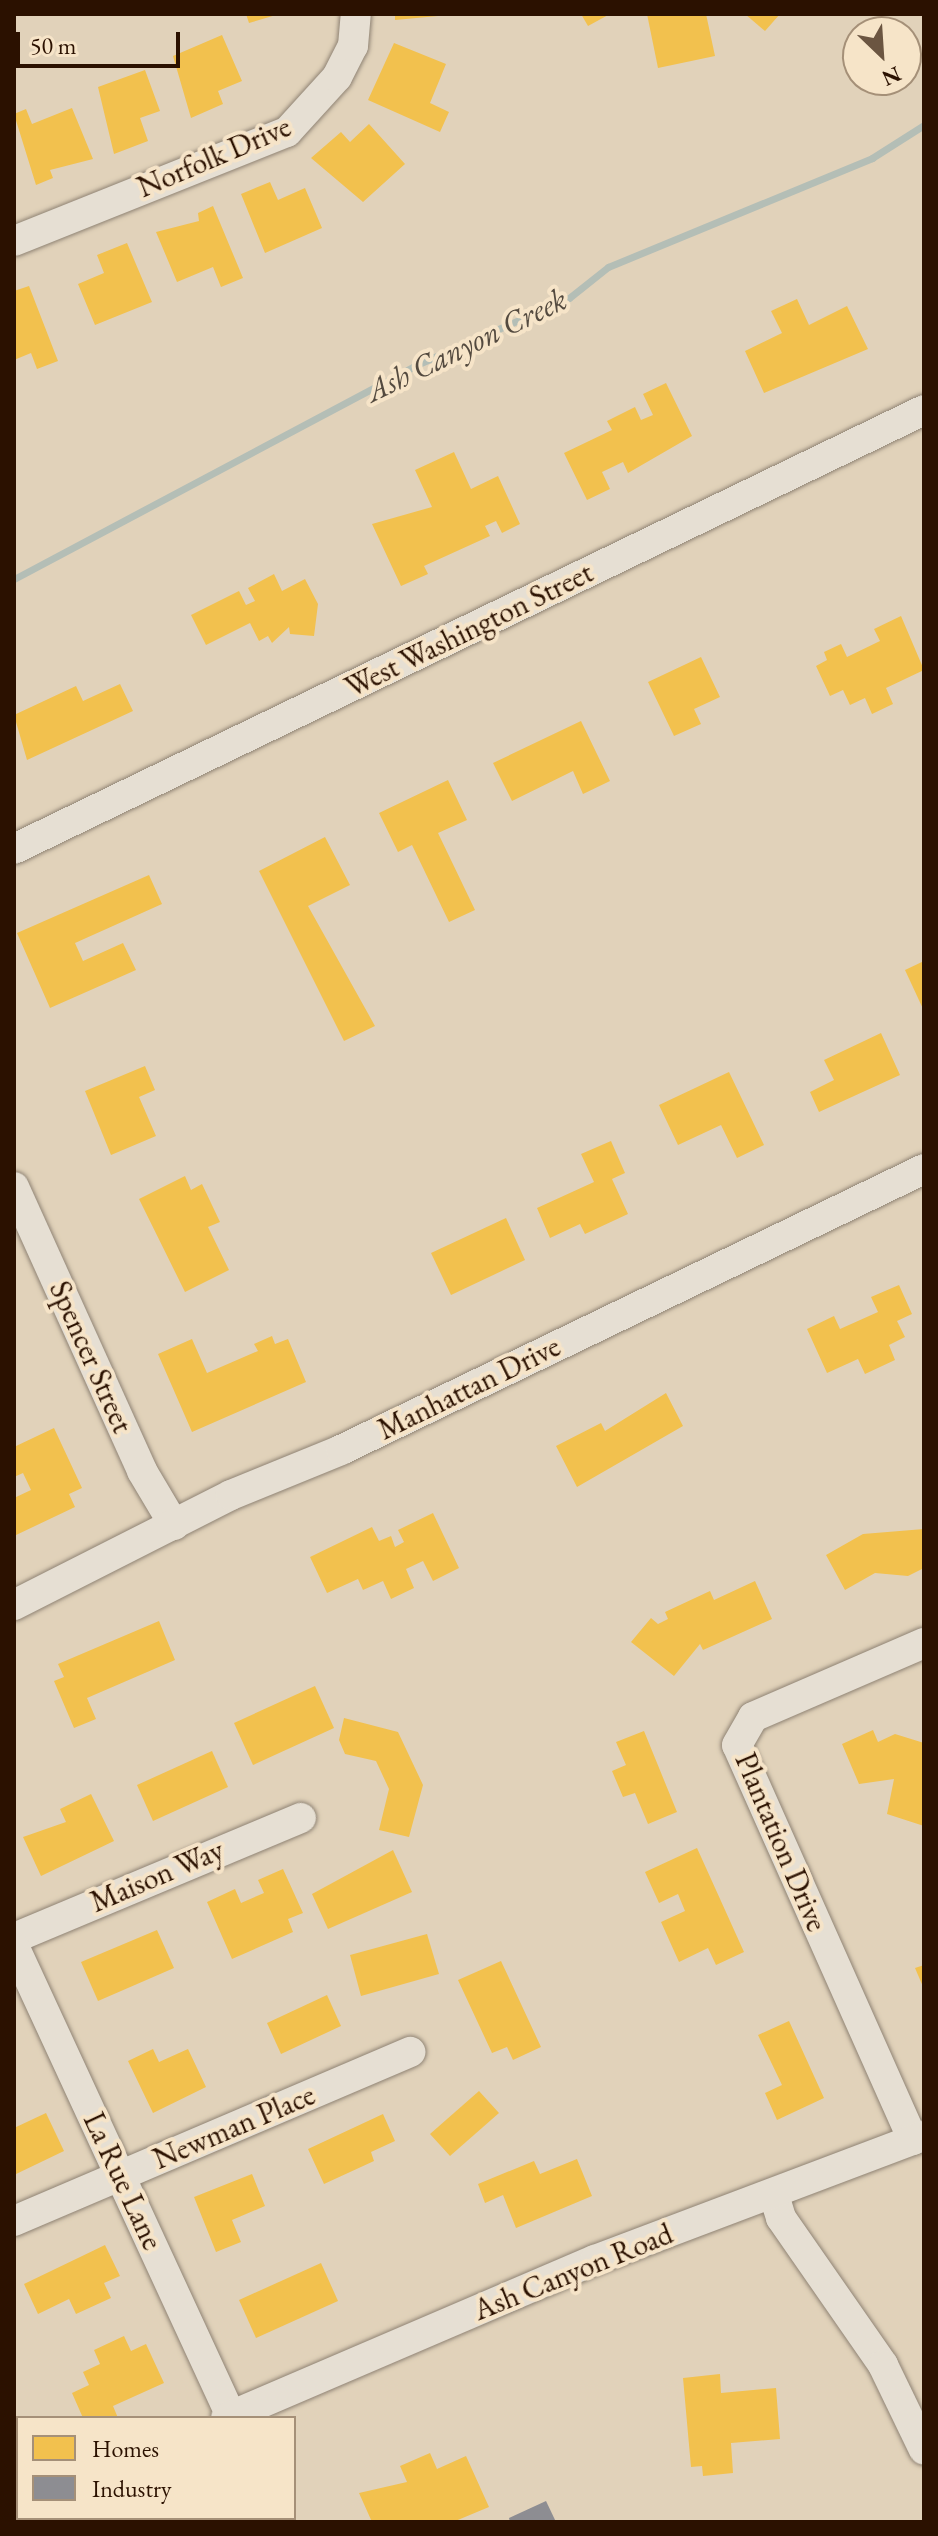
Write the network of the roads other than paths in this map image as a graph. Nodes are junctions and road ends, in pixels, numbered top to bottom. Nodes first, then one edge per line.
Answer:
1 (356, 14) edge
2 (14, 241) edge
3 (924, 410) edge
4 (14, 849) edge
5 (924, 1169) edge
6 (14, 1187) edge
7 (174, 1525) junction
8 (14, 1605) edge
9 (924, 1643) edge
10 (301, 1818) dead end
11 (14, 1938) edge
12 (14, 1946) edge
13 (410, 2052) dead end
14 (919, 2138) edge
15 (120, 2176) junction
16 (774, 2195) junction
17 (14, 2221) edge
18 (228, 2416) edge
19 (230, 2416) edge
20 (924, 2450) edge

1 - 2 street, Norfolk Drive
3 - 4 street, West Washington Street
5 - 7 street, Manhattan Drive
6 - 7 street, Spencer Street
7 - 8 street, Manhattan Drive
9 - 14 street, Plantation Drive
10 - 11 street, Maison Way
12 - 15 street, La Rue Lane
13 - 15 street, Newman Place
14 - 16 street, Ash Canyon Road
15 - 17 street, Newman Place
15 - 18 street, La Rue Lane
16 - 19 street, Ash Canyon Road
16 - 20 street

